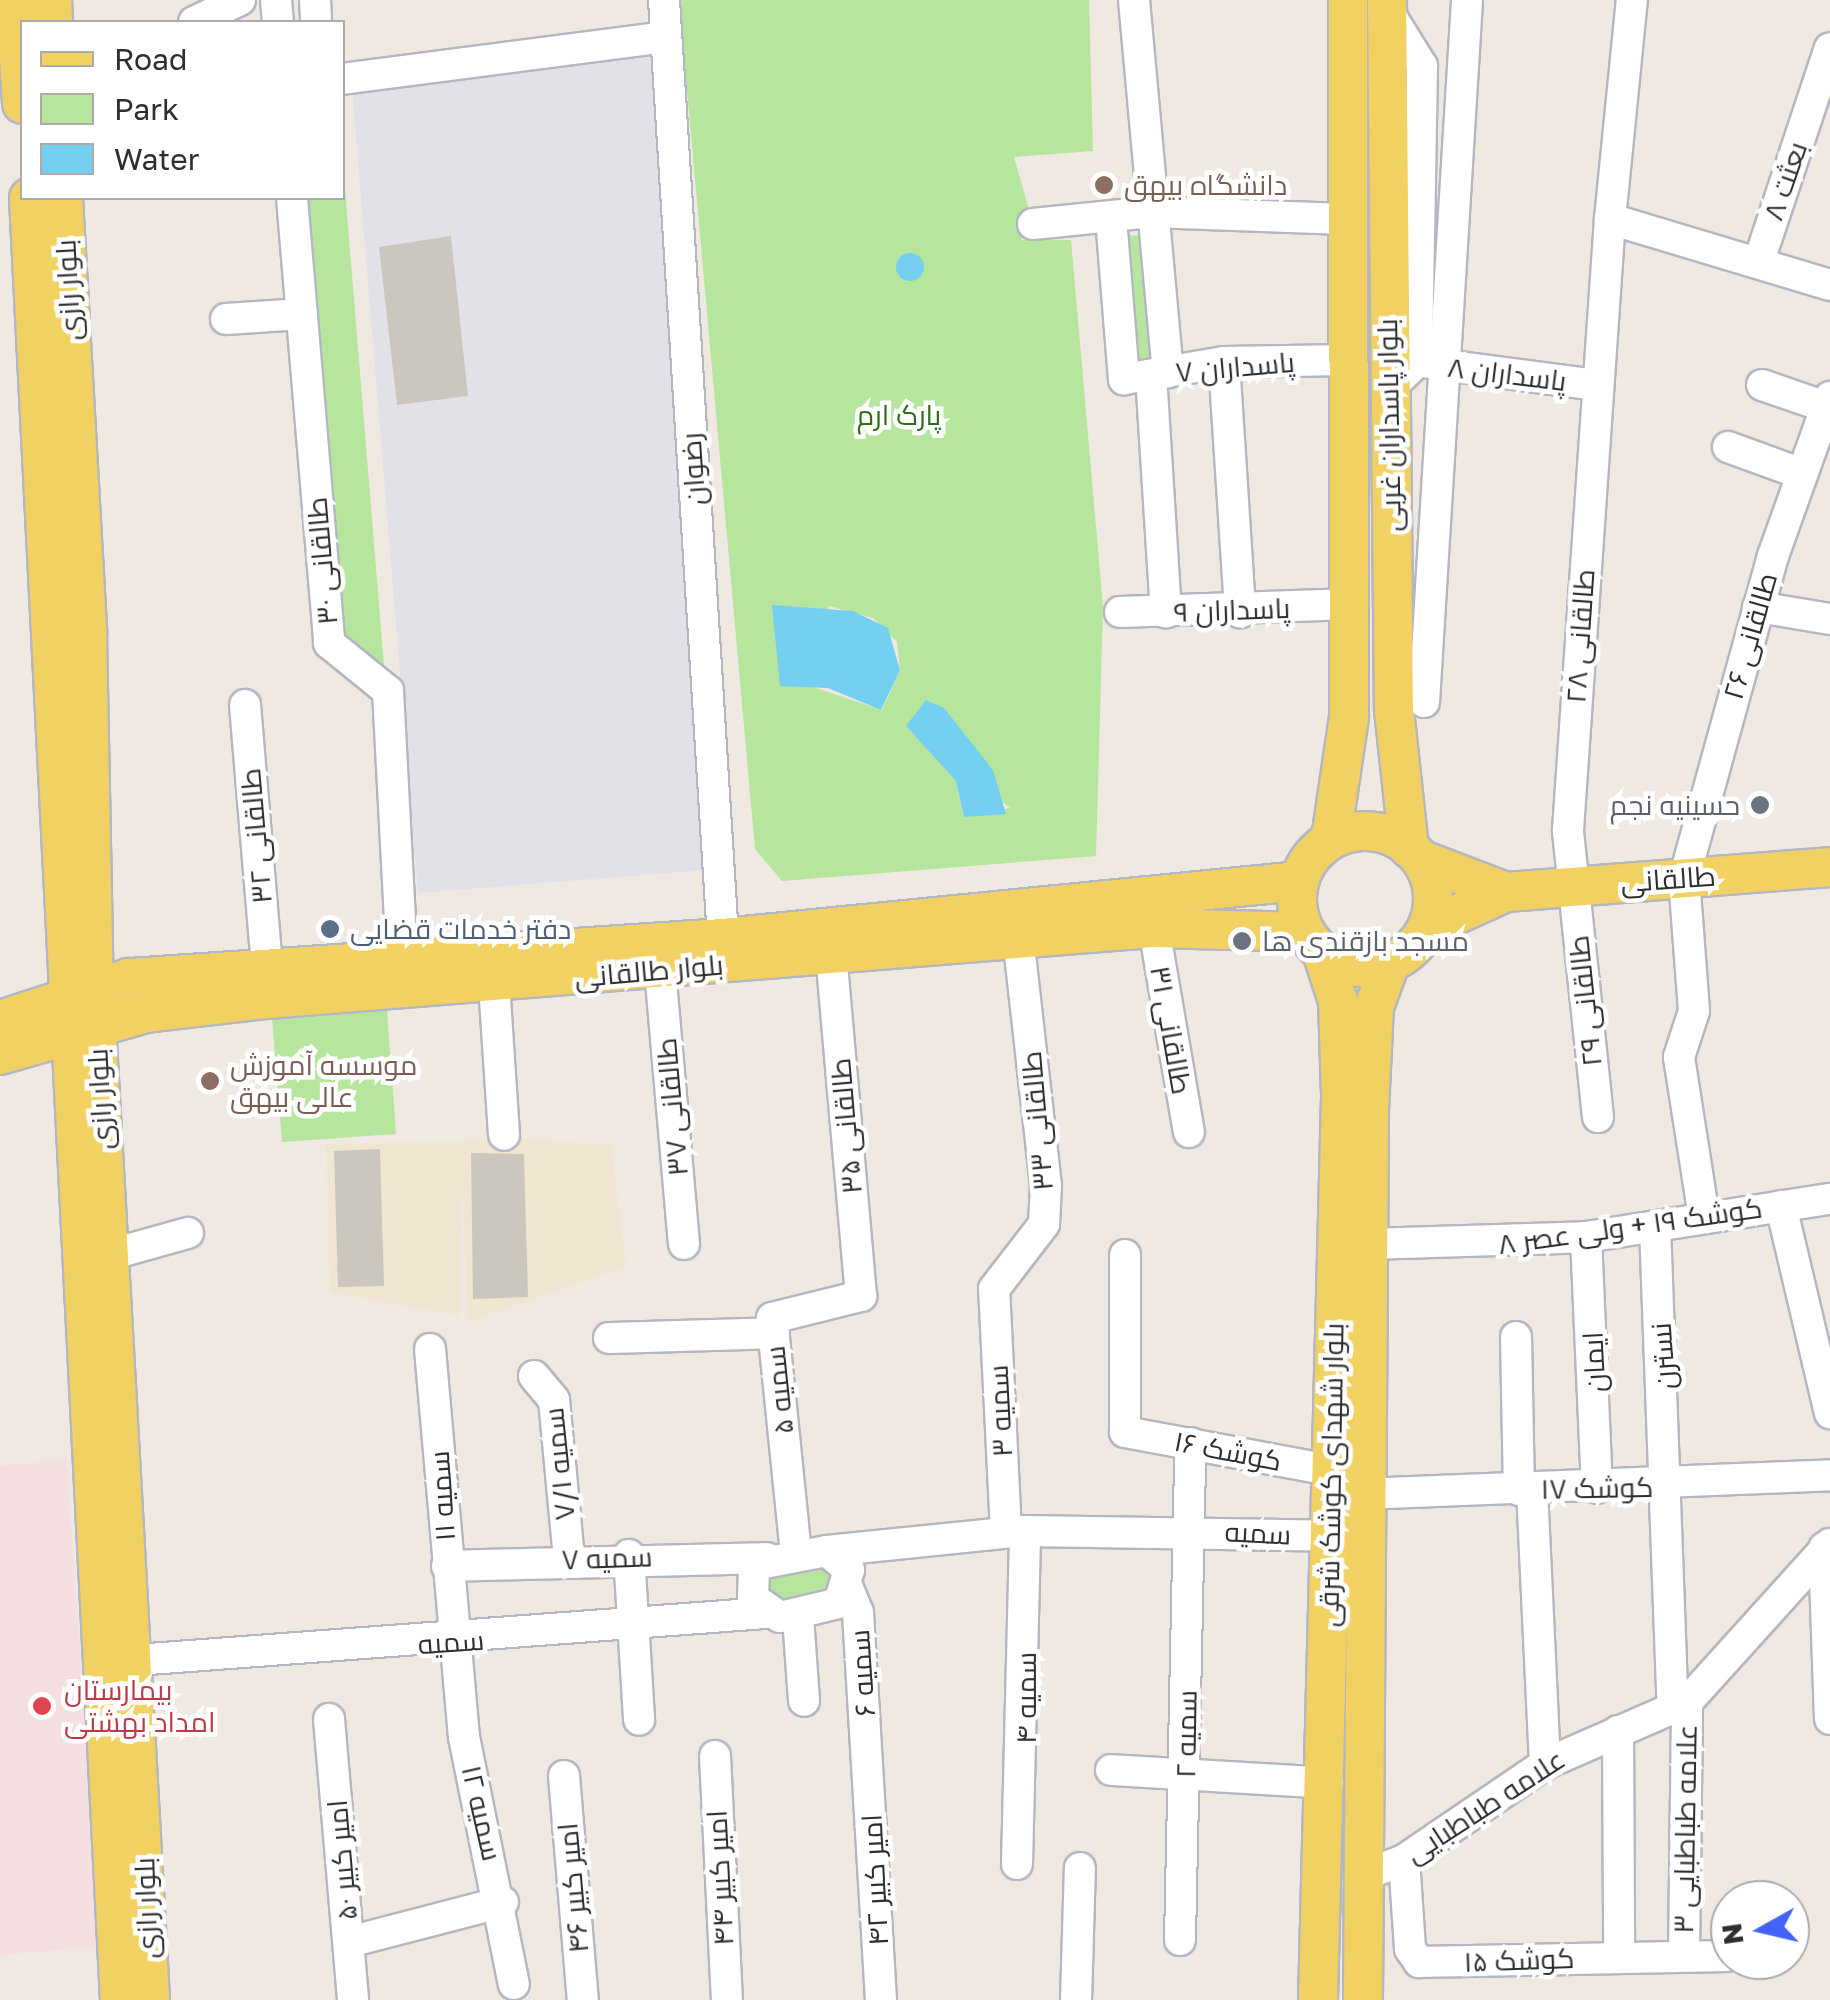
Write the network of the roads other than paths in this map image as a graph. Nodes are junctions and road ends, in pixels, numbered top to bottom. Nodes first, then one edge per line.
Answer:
1 (15, 0) edge
2 (240, 0) edge
3 (664, 0) edge
4 (1134, 0) edge
5 (1348, 0) edge
6 (1467, 0) edge
7 (1632, 0) edge
8 (1386, 4) edge
9 (198, 20) edge
10 (665, 37) junction
11 (1830, 48) edge
12 (20, 74) edge
13 (345, 79) edge
14 (30, 200) edge
15 (62, 200) edge
16 (292, 200) edge
17 (1151, 212) junction
18 (1111, 218) junction
19 (1345, 219) junction
20 (1610, 220) junction
21 (1033, 224) dead end
22 (1760, 258) junction
23 (1830, 285) edge
24 (302, 314) junction
25 (226, 319) dead end
26 (1346, 360) junction
27 (1224, 362) junction
28 (1430, 364) junction
29 (1148, 375) junction
30 (1597, 385) junction
31 (1762, 386) dead end
32 (1388, 390) junction
33 (1828, 402) edge
34 (1728, 447) dead end
35 (64, 473) junction
36 (1802, 474) junction
37 (1344, 604) junction
38 (1758, 607) junction
39 (1120, 612) dead end
40 (1240, 612) junction
41 (1166, 613) junction
42 (1830, 619) edge
43 (1424, 702) dead end
44 (245, 705) dead end
45 (1331, 839) junction
46 (1415, 854) junction
47 (1830, 867) edge
48 (1684, 879) junction
49 (1299, 880) junction
50 (1572, 886) junction
51 (1506, 892) junction
52 (1154, 928) junction
53 (1427, 928) junction
54 (724, 938) junction
55 (1018, 938) junction
56 (1314, 942) junction
57 (832, 956) junction
58 (402, 957) junction
59 (1390, 963) junction
60 (267, 967) junction
61 (660, 970) junction
62 (494, 984) junction
63 (81, 1011) junction
64 (0, 1020) edge
65 (0, 1055) edge
66 (1598, 1117) dead end
67 (1188, 1132) dead end
68 (504, 1135) dead end
69 (1830, 1198) edge
70 (1781, 1206) junction
71 (1704, 1218) junction
72 (1655, 1226) junction
73 (188, 1233) dead end
74 (1586, 1237) junction
75 (684, 1244) dead end
76 (1369, 1244) junction
77 (110, 1255) junction
78 (1125, 1255) dead end
79 (994, 1289) joint
80 (861, 1296) joint
81 (774, 1332) junction
82 (1516, 1337) dead end
83 (608, 1338) dead end
84 (430, 1349) dead end
85 (1349, 1356) junction
86 (534, 1376) dead end
87 (104, 1405) junction
88 (1830, 1413) edge
89 (1190, 1443) junction
90 (1330, 1470) junction
91 (1830, 1475) edge
92 (1671, 1486) junction
93 (1597, 1488) junction
94 (1525, 1489) junction
95 (1364, 1494) junction
96 (1188, 1529) junction
97 (1016, 1532) junction
98 (1330, 1536) junction
99 (1827, 1546) edge
100 (827, 1551) junction
101 (629, 1555) junction
102 (781, 1556) junction
103 (569, 1559) junction
104 (447, 1566) junction
105 (848, 1588) junction
106 (765, 1612) junction
107 (798, 1618) junction
108 (631, 1630) junction
109 (457, 1642) junction
110 (107, 1661) junction
111 (804, 1700) dead end
112 (1680, 1705) junction
113 (1830, 1718) edge
114 (329, 1719) dead end
115 (639, 1720) dead end
116 (1618, 1731) junction
117 (715, 1756) dead end
118 (868, 1760) joint
119 (1545, 1764) junction
120 (1110, 1770) dead end
121 (1185, 1774) junction
122 (564, 1776) dead end
123 (1328, 1783) junction
124 (1404, 1860) junction
125 (1017, 1864) dead end
126 (1080, 1868) dead end
127 (1362, 1876) junction
128 (503, 1902) junction
129 (1180, 1940) dead end
130 (349, 1942) junction
131 (1684, 1956) junction
132 (1710, 1956) edge
133 (1618, 1957) junction
134 (514, 1984) dead end
135 (120, 2000) edge
136 (150, 2000) edge
137 (353, 2000) edge
138 (583, 2000) edge
139 (726, 2000) edge
140 (881, 2000) edge
141 (1076, 2000) edge
142 (1318, 2000) edge
143 (1362, 2000) edge

1 - 12 main road
2 - 9 street
3 - 10 street, رضوان
4 - 17 street
5 - 19 main road, بلوار پاسداران غربی
6 - 28 street
7 - 20 street
8 - 28 street
8 - 32 main road, بلوار پاسداران غربی
10 - 13 street
10 - 54 street, رضوان
11 - 22 street, بعثت ۸
14 - 35 main road, بلوار رازی
15 - 35 main road, بلوار رازی
16 - 24 street, طالقانی ۳۰
17 - 18 street
17 - 19 street
17 - 29 street
18 - 21 street
18 - 29 street
19 - 26 main road, بلوار پاسداران غربی
20 - 22 street
20 - 30 street
22 - 23 street
24 - 25 street
24 - 58 street, طالقانی ۳۰
26 - 27 street, پاسداران ۷
26 - 37 main road, بلوار پاسداران غربی
27 - 29 street, پاسداران ۷
27 - 40 street
28 - 30 street, پاسداران ۸
28 - 32 street
28 - 43 street
29 - 41 street
30 - 50 street, طالقانی ۲۸
31 - 33 street
32 - 46 main road, بلوار پاسداران غربی
33 - 36 street, طالقانی ۲۶
34 - 36 street
35 - 63 main road, بلوار رازی
36 - 38 street, طالقانی ۲۶
37 - 40 street, پاسداران ۹
37 - 45 main road, بلوار پاسداران غربی
38 - 42 street
38 - 48 street, طالقانی ۲۶
39 - 41 street, پاسداران ۹
40 - 41 street, پاسداران ۹
44 - 60 street, طالقانی ۳۲
45 - 46 main road
45 - 49 main road
46 - 51 main road
46 - 53 main road
47 - 48 main road, طالقانی
48 - 50 main road, طالقانی
48 - 71 street, طالقانی ۲۶
49 - 54 main road, بلوار طالقانی
49 - 56 main road
50 - 51 main road, طالقانی
50 - 66 street, طالقانی ۲۹
51 - 53 main road
52 - 55 main road, بلوار طالقانی
52 - 56 main road, بلوار طالقانی
52 - 67 street, طالقانی ۳۱
53 - 59 main road
54 - 58 main road, بلوار طالقانی
55 - 57 main road, بلوار طالقانی
55 - 79 street, طالقانی ۳۳
56 - 59 main road
56 - 85 main road, بلوار شهدای کوشک شرقی
57 - 61 main road, بلوار طالقانی
57 - 80 street, طالقانی ۳۵
58 - 60 main road, بلوار طالقانی
59 - 76 main road, بلوار شهدای کوشک شرقی
60 - 63 main road, بلوار طالقانی
61 - 62 main road, بلوار طالقانی
61 - 75 street, طالقانی ۳۷
62 - 63 main road, بلوار طالقانی
62 - 68 street
63 - 64 main road, بلوار طالقانی
63 - 65 main road, بلوار طالقانی
63 - 77 main road, بلوار رازی
63 - 87 main road, بلوار رازی
69 - 70 street, کوشک ۱۹ + ولی عصر ۸
70 - 71 street, کوشک ۱۹ + ولی عصر ۸
70 - 88 street
71 - 72 street, کوشک ۱۹ + ولی عصر ۸
72 - 74 street, کوشک ۱۹ + ولی عصر ۸
72 - 92 street, نسترن
73 - 77 street
74 - 76 street, کوشک ۱۹ + ولی عصر ۸
74 - 93 street, ایمان
76 - 85 main road, بلوار شهدای کوشک شرقی
77 - 87 main road, بلوار رازی
78 - 89 street, کوشک ۱۶
79 - 97 street, سمیه ۳
80 - 81 street, سمیه ۵
81 - 83 street
81 - 102 street, سمیه ۵
82 - 94 street
84 - 104 street, سمیه ۱۱
85 - 90 main road, بلوار شهدای کوشک شرقی
85 - 95 main road, بلوار شهدای کوشک شرقی
86 - 103 street, سمیه ۷/۱
87 - 110 main road, بلوار رازی
89 - 90 street, کوشک ۱۶
89 - 96 street, سمیه ۲
90 - 98 main road, بلوار شهدای کوشک شرقی
91 - 92 street, کوشک ۱۷
92 - 93 street, کوشک ۱۷
92 - 112 street, نسترن
93 - 94 street, کوشک ۱۷
94 - 95 street, کوشک ۱۷
94 - 119 street
95 - 127 main road, بلوار شهدای کوشک شرقی
96 - 97 street, سمیه
96 - 98 street, سمیه
96 - 121 street, سمیه ۲
97 - 100 street, سمیه
97 - 125 street, سمیه ۴
98 - 123 main road, بلوار شهدای کوشک شرقی
99 - 112 street, علامه طباطبایی
99 - 113 street
100 - 102 street
100 - 105 street
101 - 102 street, سمیه ۷
101 - 103 street, سمیه ۷
101 - 108 street
102 - 106 street
103 - 104 street, سمیه ۷
104 - 109 street, سمیه ۱۱
105 - 107 street
105 - 118 street, سمیه ۶
106 - 107 street
106 - 108 street, سمیه
107 - 111 street
108 - 109 street, سمیه
108 - 115 street
109 - 110 street, سمیه
109 - 128 street, سمیه ۱۲
110 - 135 main road, بلوار رازی
110 - 136 main road, بلوار رازی
112 - 116 street, علامه طباطبایی
112 - 131 street, علامه طباطبایی ۳
114 - 130 street, امیر کبیر ۵۰
116 - 119 street, علامه طباطبایی
116 - 133 street
117 - 139 street, امیر کبیر ۴۴
118 - 140 street, امیر کبیر ۴۲
119 - 124 street, علامه طباطبایی
120 - 121 street
121 - 123 street
121 - 129 street, سمیه ۲
122 - 138 street, امیر کبیر ۴۶
123 - 142 main road, بلوار شهدای کوشک شرقی
124 - 127 street, علامه طباطبایی
124 - 133 street, کوشک ۱۵
126 - 141 street
127 - 143 main road, بلوار شهدای کوشک شرقی
128 - 130 street
128 - 134 street, سمیه ۱۲
130 - 137 street, امیر کبیر ۵۰
131 - 132 street, کوشک ۱۵
131 - 133 street, کوشک ۱۵

